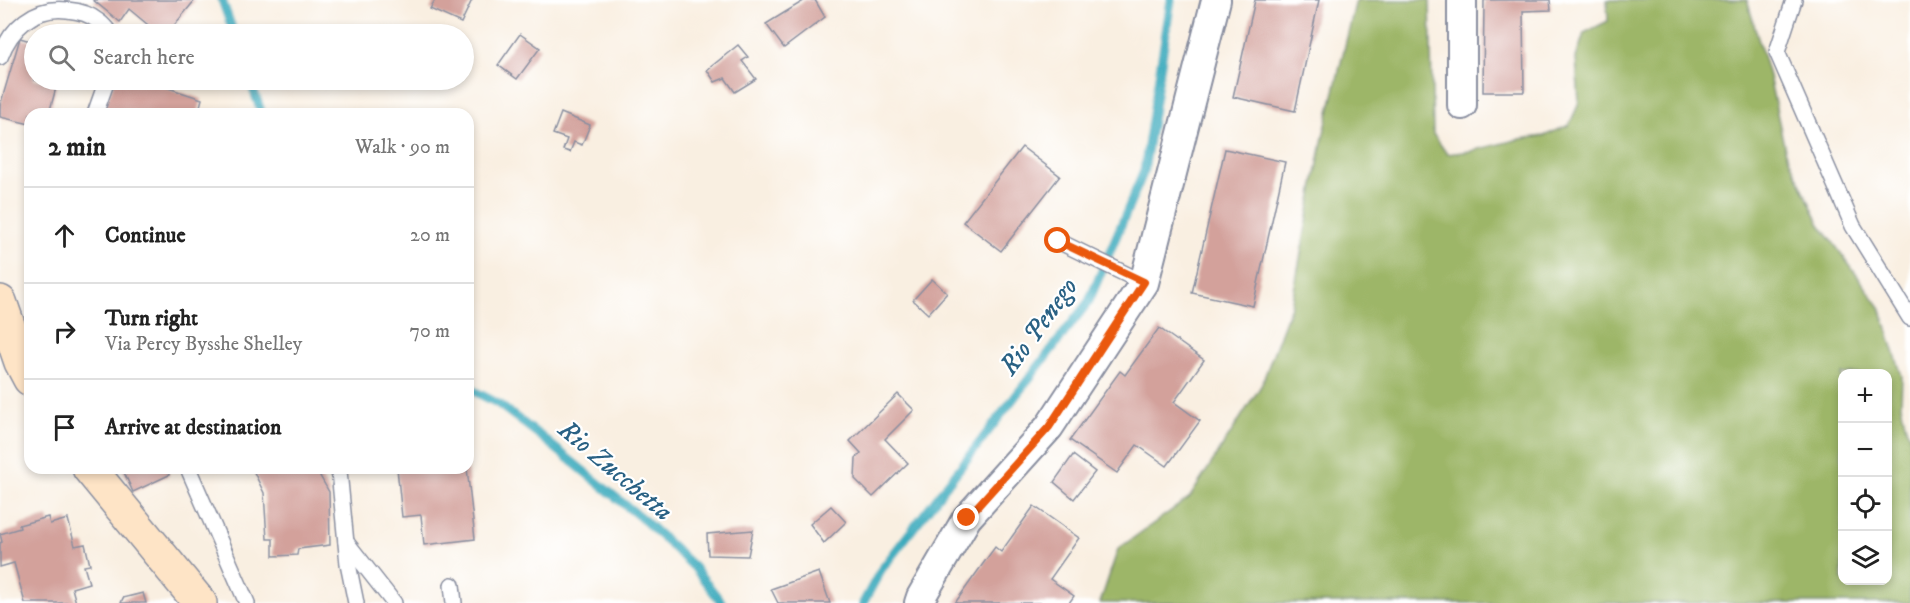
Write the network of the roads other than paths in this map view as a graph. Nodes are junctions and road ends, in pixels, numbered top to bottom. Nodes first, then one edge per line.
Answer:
1 (1216, 0) edge
2 (1462, 0) edge
3 (1794, 0) edge
4 (102, 24) edge
5 (0, 57) edge
6 (103, 90) edge
7 (1462, 105) dead end
8 (97, 108) edge
9 (1058, 241) dead end
10 (1131, 276) junction
11 (0, 302) edge
12 (1910, 318) edge
13 (24, 368) edge
14 (94, 474) edge
15 (191, 474) edge
16 (339, 474) edge
17 (346, 542) junction
18 (452, 585) dead end
19 (201, 603) edge
20 (247, 603) edge
21 (356, 603) edge
22 (394, 603) edge
23 (454, 603) edge
24 (919, 603) edge

1 - 10 street
2 - 7 street
3 - 12 lane
4 - 5 lane
6 - 8 lane
9 - 10 lane
10 - 24 street
11 - 13 main road
14 - 19 main road
15 - 20 lane
16 - 17 lane
17 - 21 lane
17 - 22 lane
18 - 23 lane

